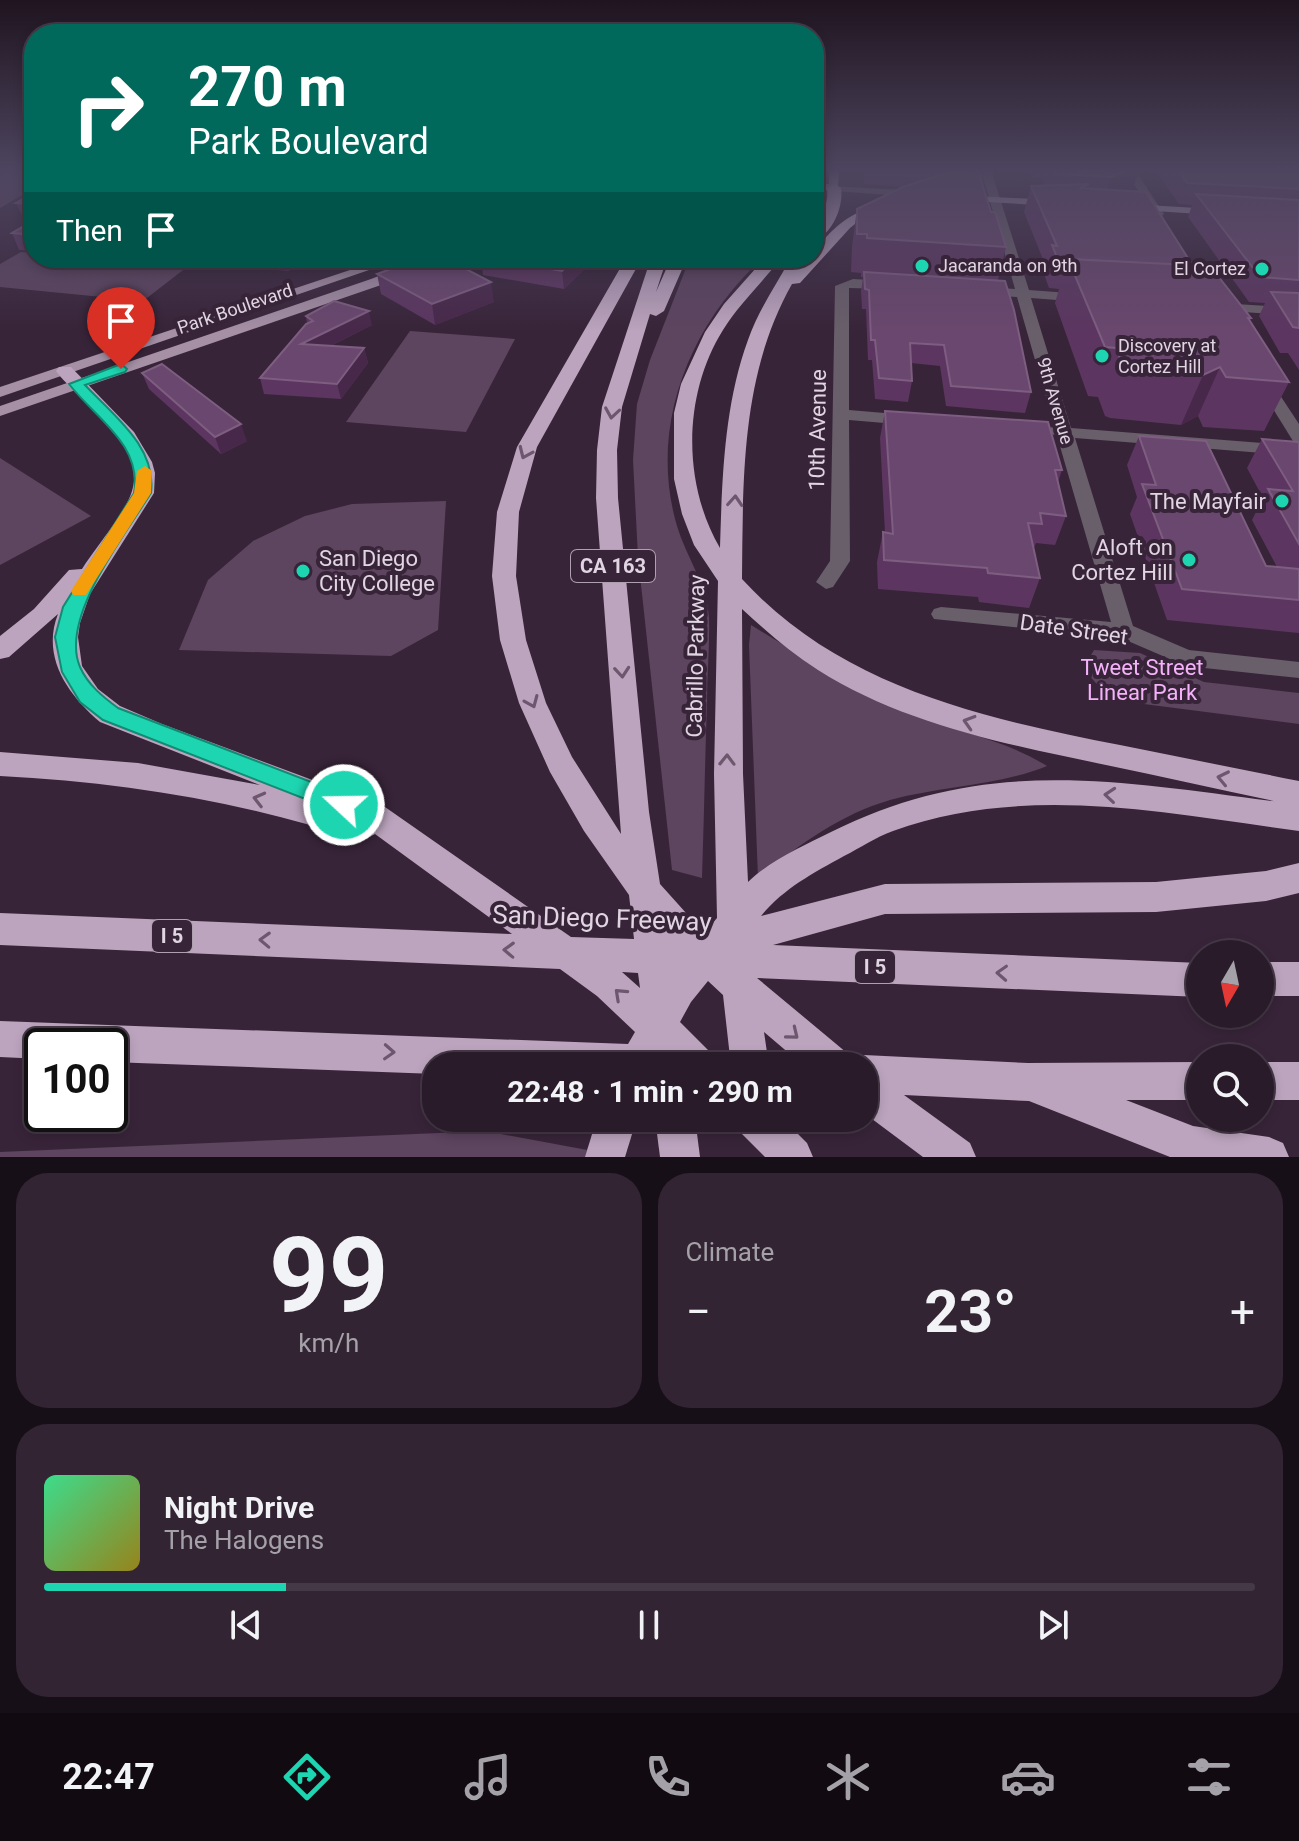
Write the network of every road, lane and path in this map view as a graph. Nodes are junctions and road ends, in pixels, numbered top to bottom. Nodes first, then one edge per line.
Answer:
1 (848, 224) edge
2 (1002, 224) edge
3 (1165, 224) edge
4 (1170, 232) edge
5 (824, 249) edge
6 (370, 268) edge
7 (411, 268) edge
8 (628, 268) edge
9 (656, 268) edge
10 (675, 268) edge
11 (764, 268) edge
12 (794, 268) edge
13 (806, 268) edge
14 (899, 286) edge
15 (961, 290) edge
16 (1023, 294) junction
17 (778, 297) junction
18 (1094, 299) edge
19 (1299, 312) edge
20 (1228, 327) edge
21 (1252, 364) edge
22 (621, 371) junction
23 (70, 377) junction
24 (0, 392) edge
25 (0, 411) edge
26 (842, 414) junction
27 (919, 421) edge
28 (1039, 430) edge
29 (1064, 432) junction
30 (1299, 437) edge
31 (1299, 451) edge
32 (112, 540) junction
33 (826, 582) dead end
34 (941, 614) dead end
35 (1124, 631) junction
36 (0, 650) edge
37 (1299, 670) edge
38 (0, 764) edge
39 (1299, 794) edge
40 (1299, 818) edge
41 (423, 852) junction
42 (1299, 878) edge
43 (0, 929) edge
44 (671, 957) junction
45 (1274, 979) edge
46 (1299, 979) edge
47 (1186, 980) edge
48 (0, 1039) edge
49 (645, 1052) edge
50 (666, 1052) edge
51 (684, 1052) edge
52 (748, 1052) edge
53 (816, 1052) edge
54 (422, 1054) edge
55 (878, 1075) edge
56 (1186, 1081) edge
57 (1274, 1081) edge
58 (1299, 1081) edge
59 (1028, 1082) junction
60 (878, 1099) edge
61 (613, 1132) edge
62 (677, 1132) edge
63 (759, 1132) edge
64 (769, 1132) edge
65 (605, 1157) edge
66 (680, 1157) edge
67 (764, 1157) edge
68 (793, 1157) edge
69 (956, 1157) edge
70 (1269, 1157) edge

1 - 5 highway
2 - 16 street, 9th Avenue
3 - 4 street
6 - 23 main road, Park Boulevard
7 - 23 main road, Park Boulevard
8 -> 53 highway
9 - 22 highway, CA 163
10 - 22 highway
39 -> 11 highway
12 - 17 highway, Cabrillo Parkway
13 - 17 highway
14 - 26 street, 10th Avenue
15 - 16 street
16 - 18 street
16 - 29 street, 9th Avenue
52 -> 17 highway, Cabrillo Parkway
19 - 20 street
21 - 30 street
22 -> 50 highway, CA 163
23 - 24 main road, Park Boulevard
23 - 25 main road, Park Boulevard
23 - 32 highway
26 - 27 street
26 - 33 street, 10th Avenue
28 - 29 street
29 - 31 street
29 - 35 street, 9th Avenue
32 - 36 highway
32 - 41 highway
34 - 35 street, Date Street
35 - 37 street, Date Street
41 -> 38 highway
40 -> 49 highway
51 -> 41 highway
42 - 44 highway
44 -> 43 highway, San Diego Freeway / I 5
47 -> 44 highway, San Diego Freeway / I 5
45 - 46 highway
48 -> 54 highway
55 - 59 highway
56 - 59 highway
57 - 58 highway
59 - 70 highway
60 - 69 highway
61 - 65 highway
62 - 66 highway
63 - 67 highway
64 - 68 highway

